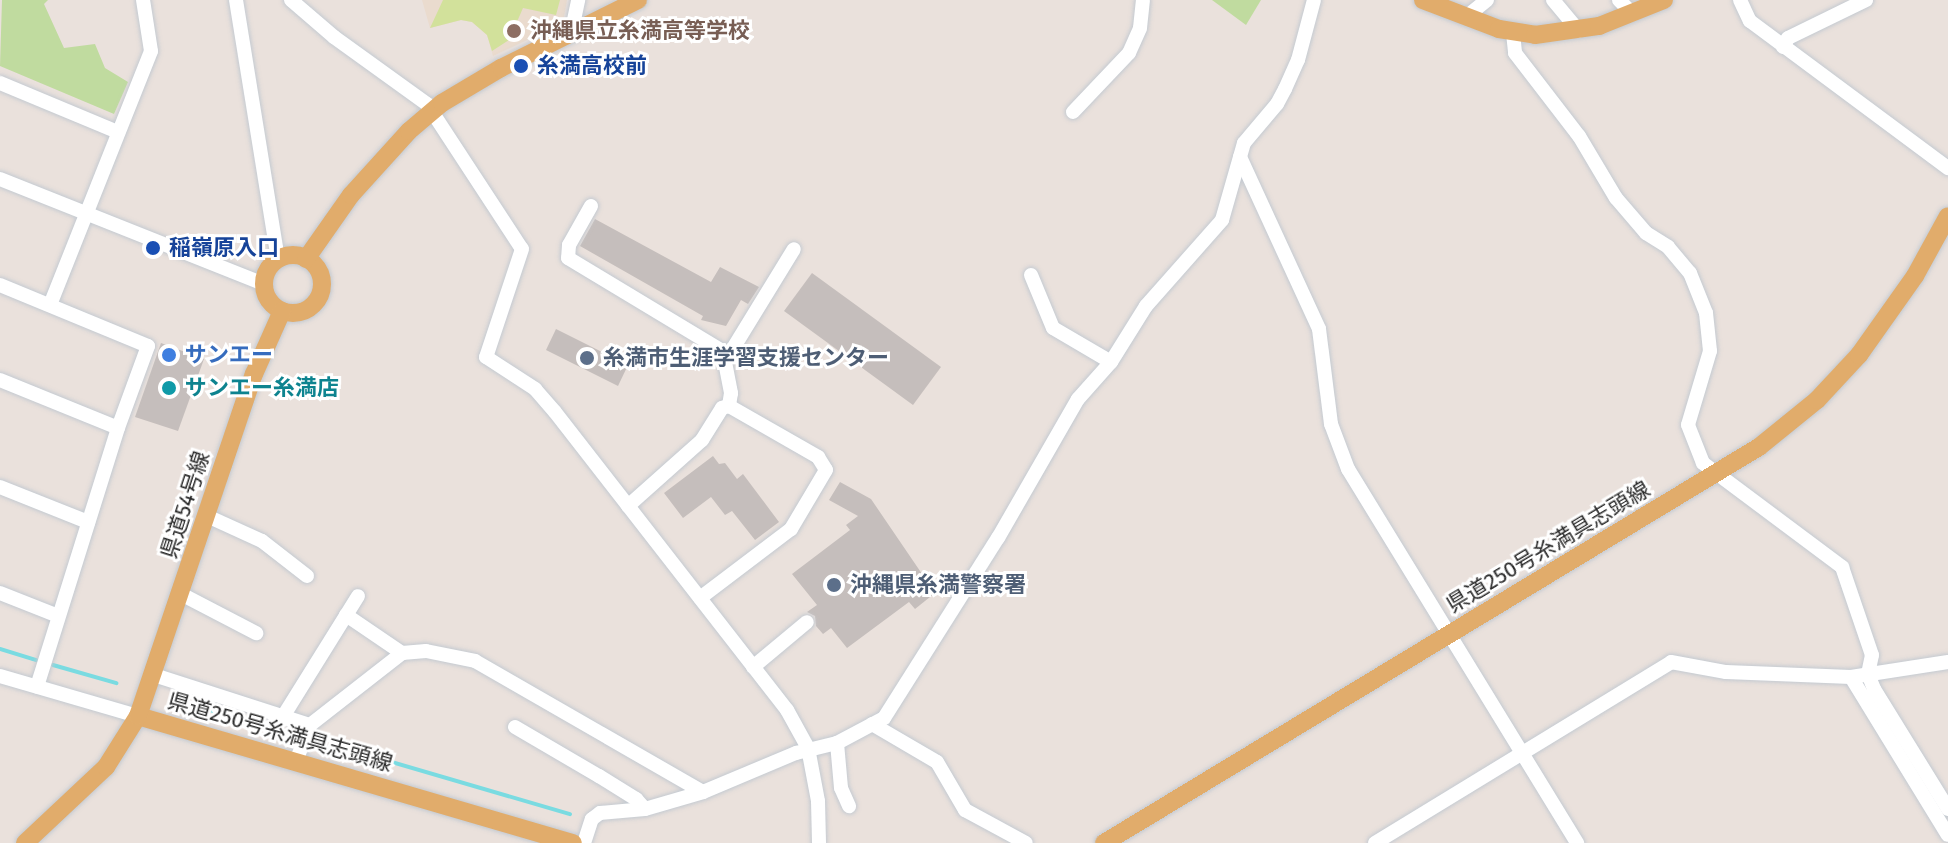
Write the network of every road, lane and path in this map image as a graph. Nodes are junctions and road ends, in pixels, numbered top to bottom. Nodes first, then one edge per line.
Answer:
1 (143, 0) edge
2 (236, 0) edge
3 (291, 0) edge
4 (578, 0) edge
5 (638, 0) edge
6 (1143, 0) edge
7 (1314, 0) edge
8 (1423, 0) edge
9 (1487, 0) edge
10 (1553, 0) edge
11 (1619, 0) edge
12 (1664, 0) edge
13 (1740, 0) edge
14 (1866, 0) edge
15 (1633, 14) junction
16 (1466, 17) junction
17 (1579, 31) junction
18 (1513, 33) junction
19 (571, 34) junction
20 (1783, 47) junction
21 (0, 83) edge
22 (432, 111) junction
23 (1073, 112) dead end
24 (118, 132) junction
25 (1240, 157) junction
26 (1948, 168) edge
27 (0, 179) edge
28 (591, 206) dead end
29 (85, 213) junction
30 (1948, 216) edge
31 (794, 249) dead end
32 (306, 259) junction
33 (278, 260) junction
34 (1031, 275) dead end
35 (264, 284) junction
36 (0, 285) edge
37 (50, 305) junction
38 (282, 311) junction
39 (729, 355) junction
40 (1111, 362) junction
41 (0, 380) edge
42 (729, 406) junction
43 (118, 428) junction
44 (1715, 473) junction
45 (0, 487) edge
46 (628, 506) junction
47 (207, 516) junction
48 (88, 522) junction
49 (307, 576) dead end
50 (0, 593) edge
51 (181, 594) junction
52 (358, 596) dead end
53 (700, 598) junction
54 (346, 615) junction
55 (58, 616) junction
56 (807, 622) dead end
57 (256, 633) dead end
58 (1451, 635) junction
59 (402, 653) junction
60 (1948, 662) edge
61 (753, 667) junction
62 (1868, 674) junction
63 (154, 675) junction
64 (0, 676) edge
65 (1851, 677) junction
66 (37, 687) junction
67 (284, 715) junction
68 (138, 716) junction
69 (872, 724) junction
70 (310, 725) junction
71 (515, 727) dead end
72 (837, 743) junction
73 (808, 748) junction
74 (1522, 753) junction
75 (296, 762) junction
76 (703, 792) junction
77 (849, 806) dead end
78 (645, 809) junction
79 (1948, 809) edge
80 (1948, 835) edge
81 (25, 843) edge
82 (573, 843) edge
83 (584, 843) edge
84 (819, 843) edge
85 (1026, 843) edge
86 (1104, 843) edge
87 (1375, 843) edge
88 (1577, 843) edge

1 - 24 street
2 - 33 street
3 - 22 street
4 - 19 street
5 - 19 main road
6 - 23 street
7 - 25 street
8 - 16 main road
9 - 16 street
10 - 17 street
11 - 15 street
12 - 15 main road
13 - 20 street
14 - 20 street
15 - 17 main road
16 - 18 main road
17 - 18 main road
18 - 44 street
19 - 22 main road
20 - 26 street
21 - 24 street
22 - 32 main road
22 - 46 street
24 - 29 street
25 - 40 street
25 - 58 street
27 - 29 street
28 - 39 street
29 - 35 street
29 - 37 street
30 - 44 main road, 県道250号糸満具志頭線
31 - 39 street
32 - 33 main road
32 - 38 main road
33 - 35 main road
34 - 40 street
35 - 38 main road
36 - 37 street
37 - 43 street
38 - 47 main road, 県道54号線
39 - 42 street
40 - 69 street
41 - 43 street
42 - 46 street
42 - 53 street
43 - 48 street
44 - 58 main road, 県道250号糸満具志頭線
44 - 62 street
45 - 48 street
46 - 53 street
47 - 49 street
47 - 51 main road, 県道54号線
48 - 55 street
50 - 55 street
51 - 57 street
51 - 63 main road, 県道54号線
52 - 54 street
53 - 61 street
54 - 59 street
54 - 67 street
55 - 66 street
56 - 61 street
58 - 74 street
58 - 86 main road, 県道250号糸満具志頭線
59 - 70 street
59 - 76 street
60 - 62 street
61 - 73 street
62 - 65 street
62 - 79 street
63 - 67 street
63 - 68 main road, 県道54号線
64 - 66 street
65 - 74 street
65 - 80 street
66 - 68 street
67 - 70 street
68 - 75 main road, 県道250号糸満具志頭線
68 - 81 main road, 県道250号糸満具志頭線
69 - 72 street
69 - 85 street
70 - 75 street
71 - 78 street
72 - 73 street
72 - 77 street
73 - 76 street
73 - 84 street
74 - 87 street
74 - 88 street
75 - 82 main road, 県道250号糸満具志頭線
76 - 78 street
78 - 83 street

